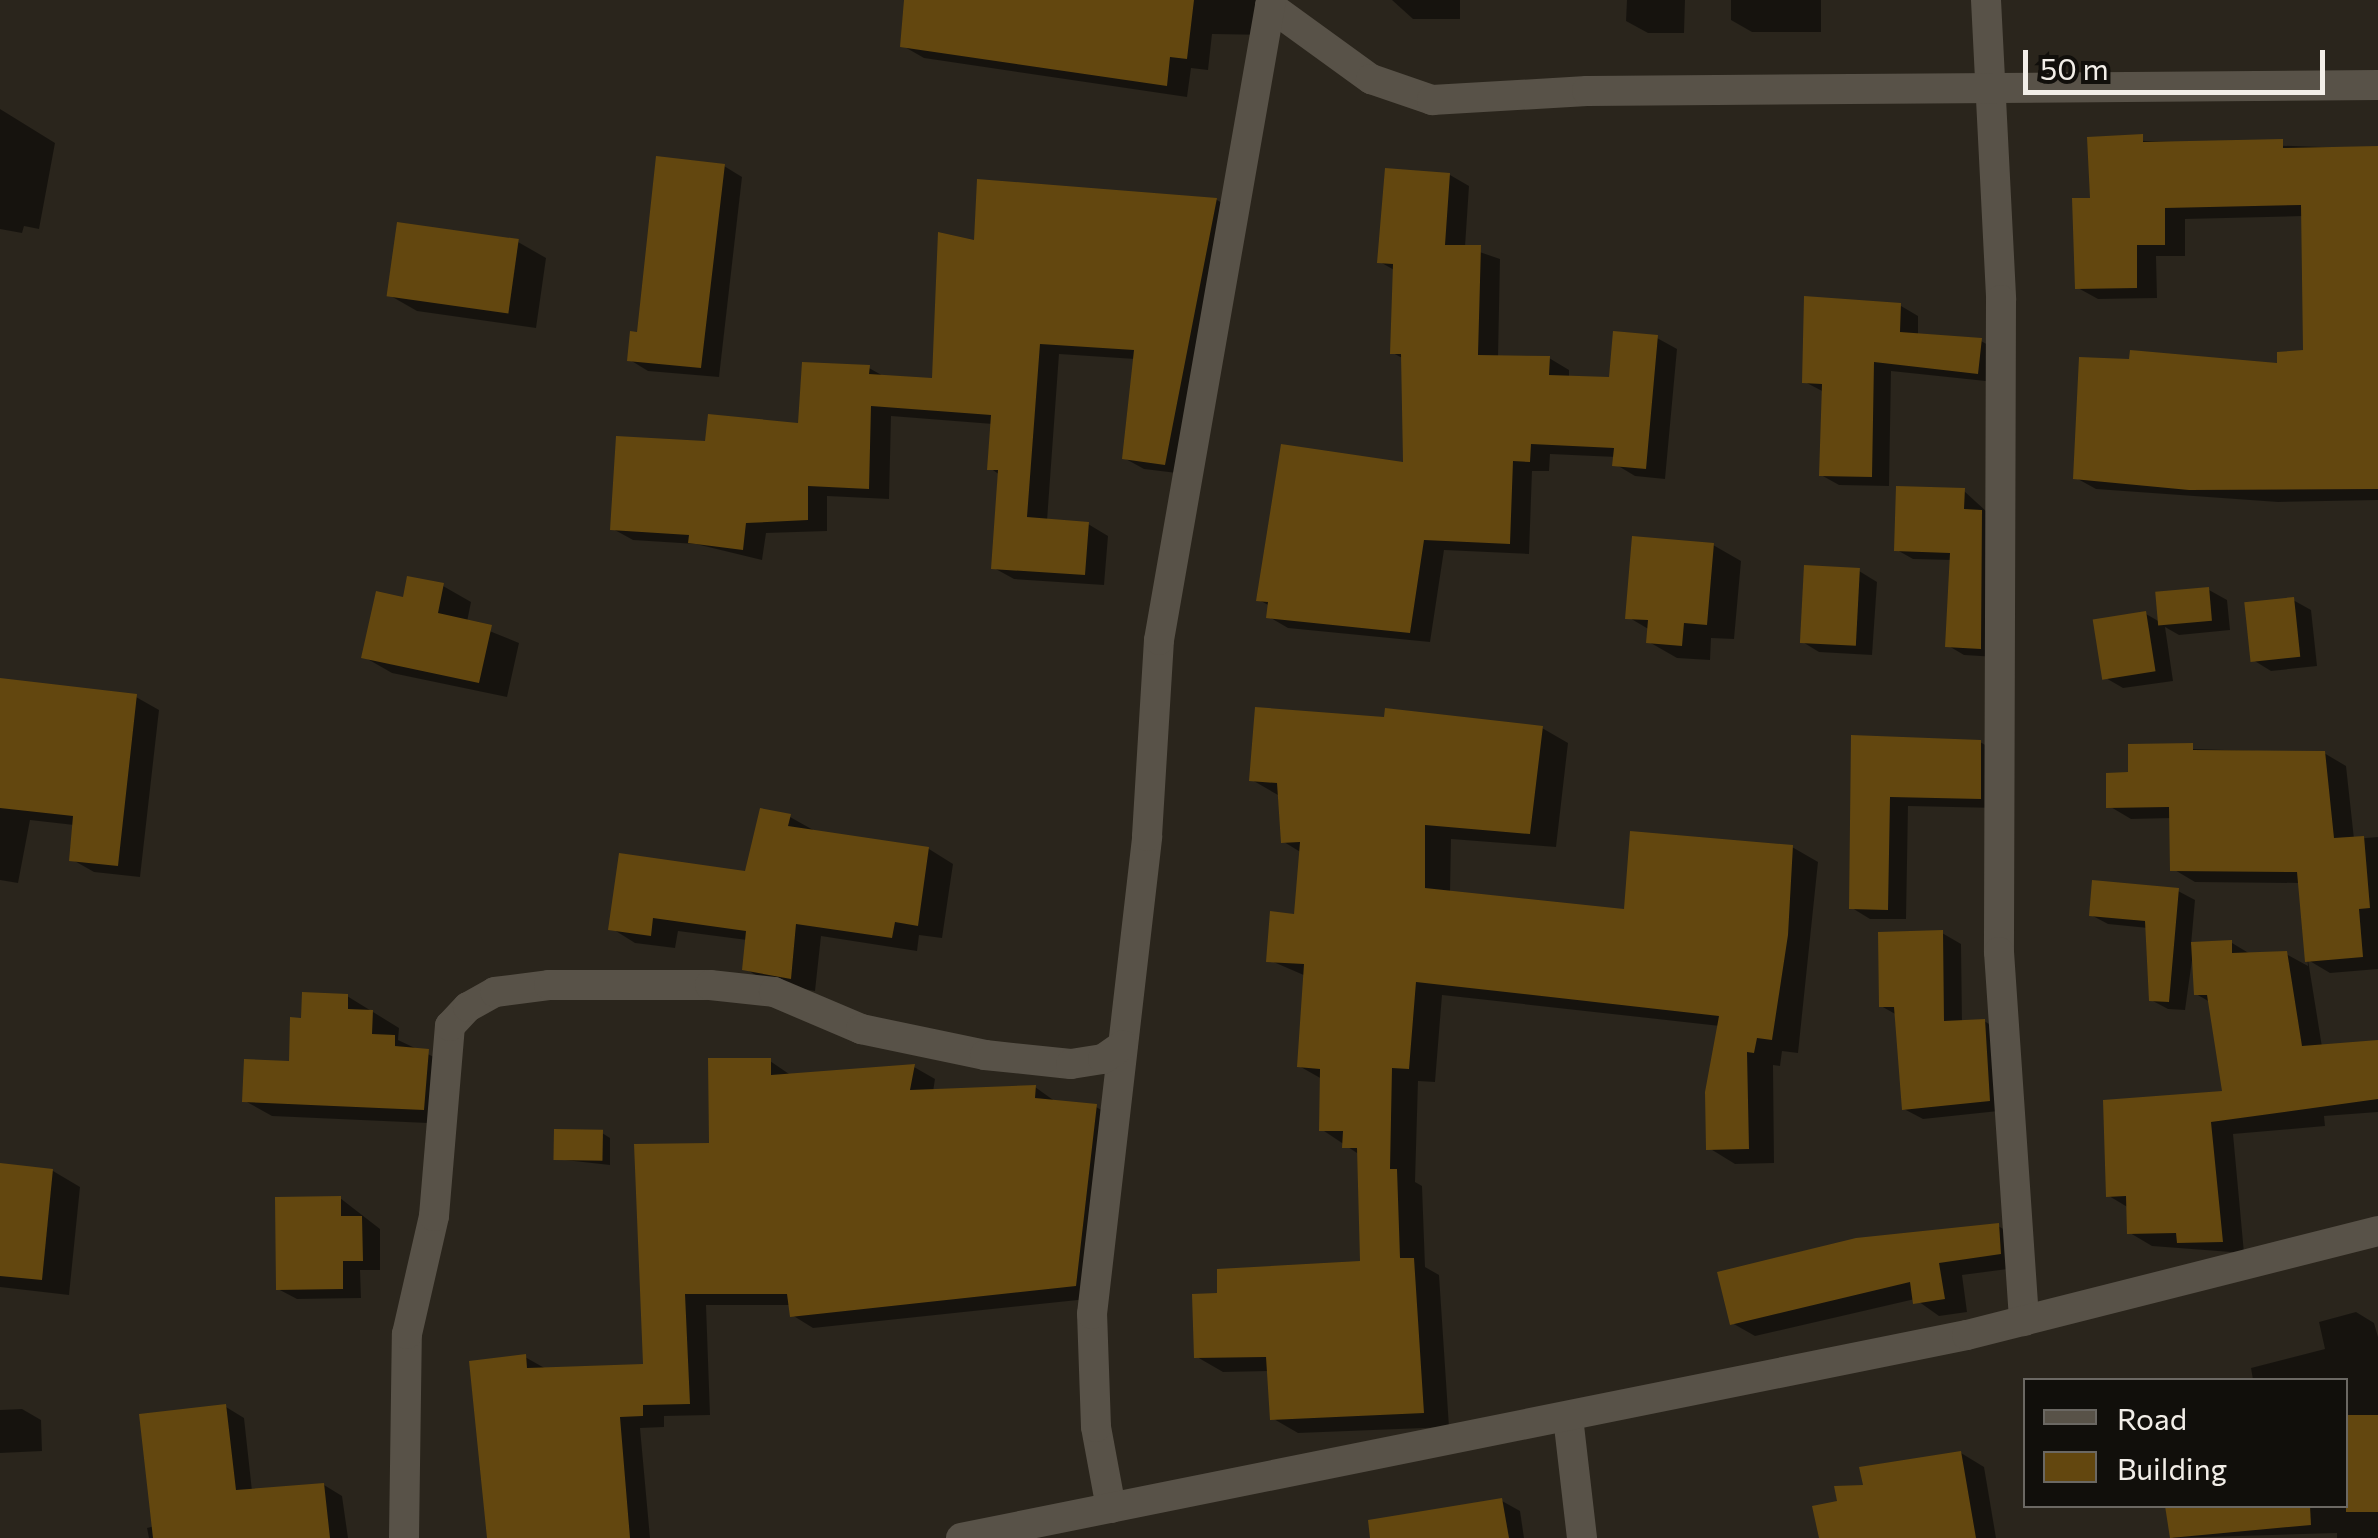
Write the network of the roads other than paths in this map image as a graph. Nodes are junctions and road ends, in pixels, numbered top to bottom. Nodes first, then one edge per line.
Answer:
1 (1986, 0) edge
2 (1270, 3) edge
3 (2378, 85) edge
4 (1990, 87) junction
5 (1122, 1045) junction
6 (2378, 1231) edge
7 (2024, 1321) junction
8 (1568, 1416) junction
9 (1110, 1508) junction
10 (404, 1538) edge
11 (961, 1538) edge
12 (1582, 1538) edge

1 - 4 street
2 - 4 street
2 - 5 street
3 - 4 street
4 - 7 street
5 - 9 street
5 - 10 street
6 - 7 street
7 - 8 street
8 - 9 street
8 - 12 street
9 - 11 street

